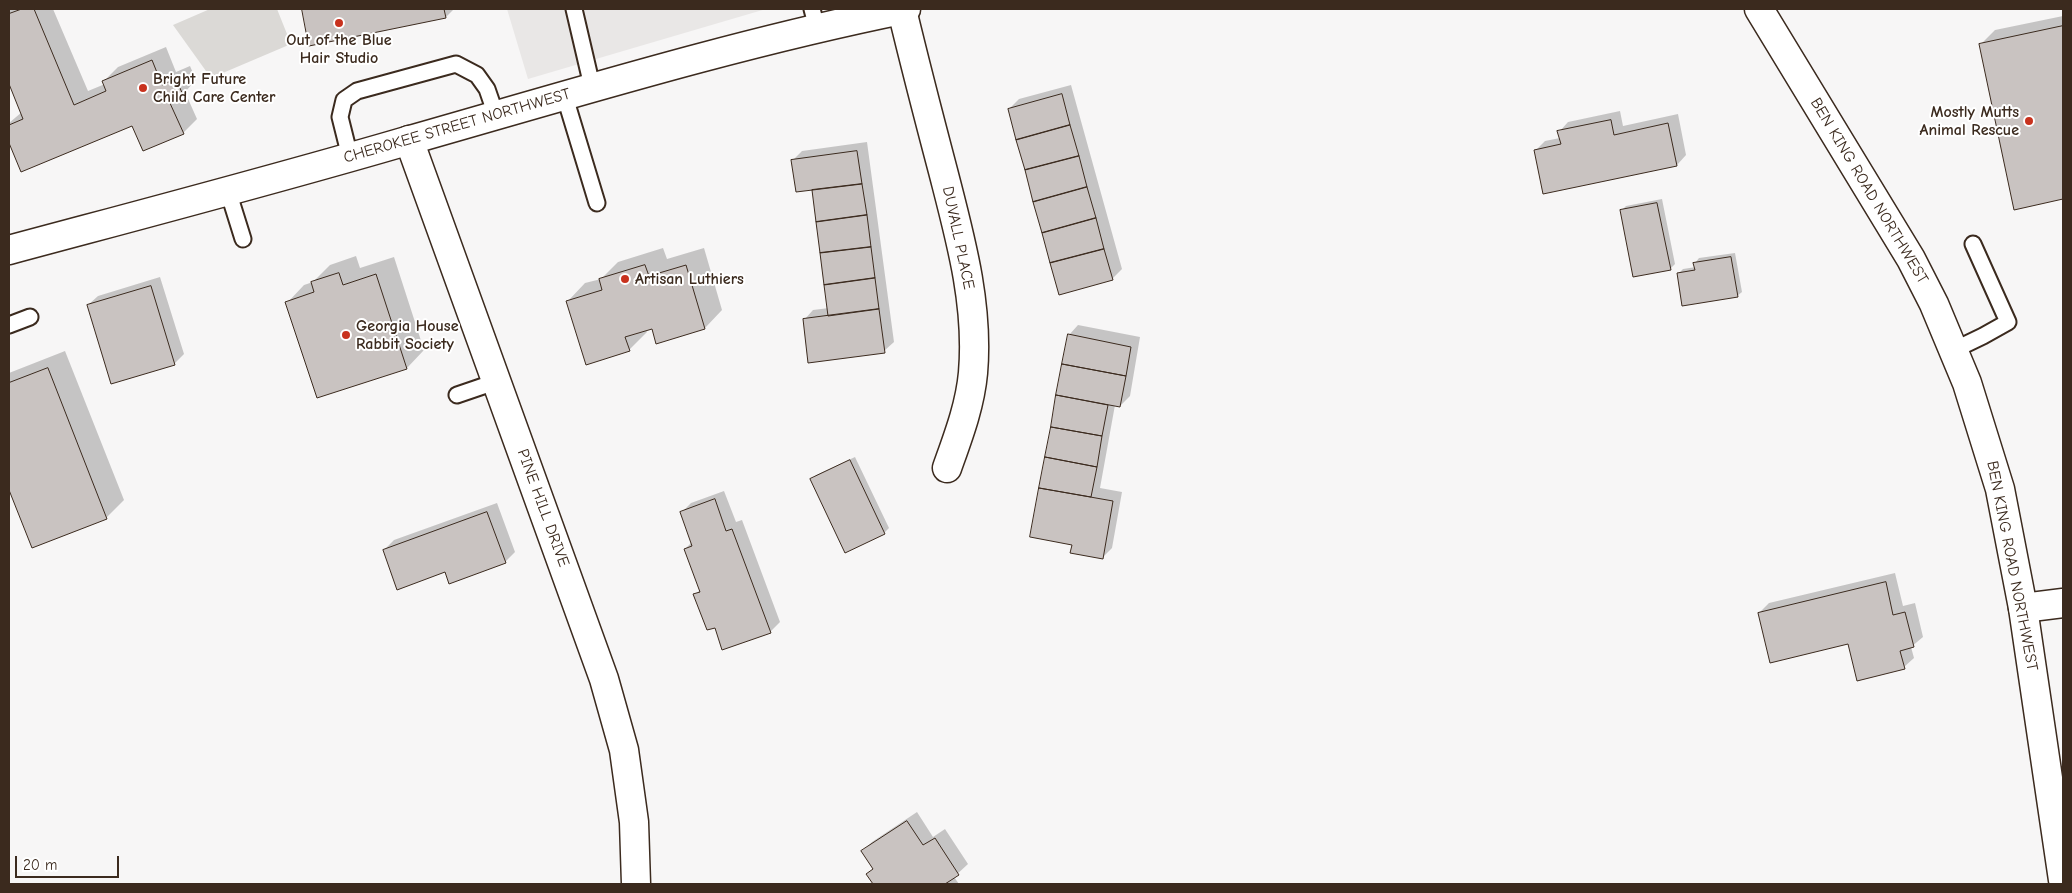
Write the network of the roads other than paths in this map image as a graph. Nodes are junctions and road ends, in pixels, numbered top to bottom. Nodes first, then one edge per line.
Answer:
1 (574, 9) edge
2 (903, 9) edge
3 (1759, 9) edge
4 (815, 18) edge
5 (592, 86) junction
6 (564, 94) junction
7 (496, 115) junction
8 (409, 140) junction
9 (350, 157) junction
10 (228, 191) junction
11 (598, 203) dead end
12 (243, 239) dead end
13 (1973, 244) dead end
14 (9, 250) edge
15 (30, 317) dead end
16 (9, 325) edge
17 (1954, 350) junction
18 (498, 381) junction
19 (457, 395) dead end
20 (947, 468) dead end
21 (2063, 603) edge
22 (2023, 608) junction
23 (2063, 880) edge
24 (636, 884) edge

1 - 5 lane
2 - 4 street, CHEROKEE STREET NORTHWEST
2 - 20 street, DUVALL PLACE
3 - 17 street, BEN KING ROAD NORTHWEST
4 - 5 street, CHEROKEE STREET NORTHWEST
5 - 6 street, CHEROKEE STREET NORTHWEST
6 - 7 street, CHEROKEE STREET NORTHWEST
6 - 11 lane
7 - 8 street, CHEROKEE STREET NORTHWEST
7 - 9 lane
8 - 9 street, CHEROKEE STREET NORTHWEST
8 - 18 street, PINE HILL DRIVE
9 - 10 street, CHEROKEE STREET NORTHWEST
10 - 12 lane
10 - 14 street, CHEROKEE STREET NORTHWEST
13 - 17 lane
15 - 16 lane
17 - 22 street, BEN KING ROAD NORTHWEST
18 - 19 lane
18 - 24 street, PINE HILL DRIVE
21 - 22 street
22 - 23 street, BEN KING ROAD NORTHWEST

